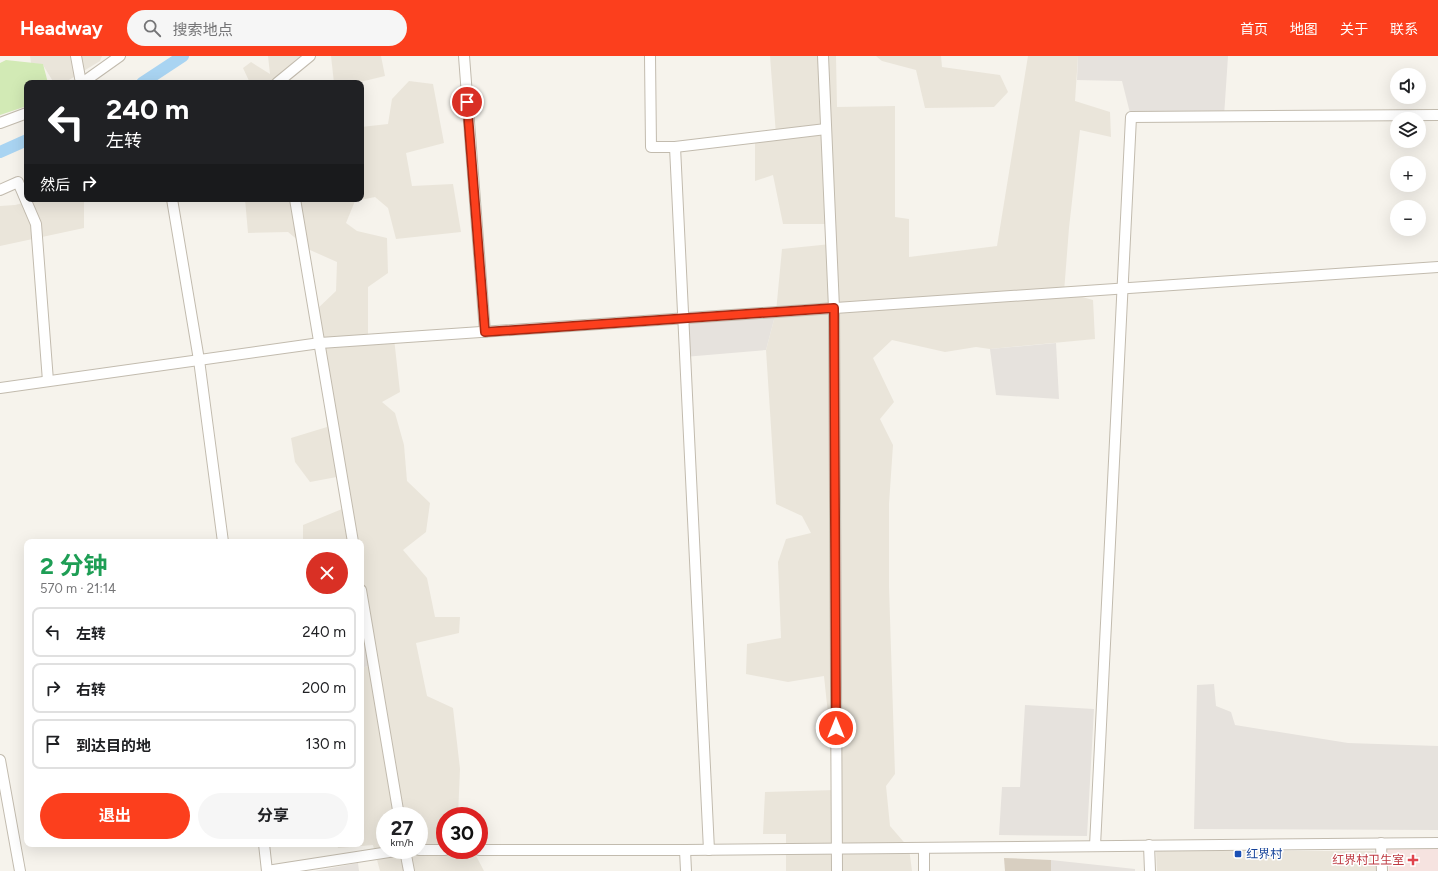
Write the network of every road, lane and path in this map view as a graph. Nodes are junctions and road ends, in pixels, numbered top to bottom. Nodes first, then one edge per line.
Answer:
1 (76, 56) edge
2 (120, 56) edge
3 (310, 56) edge
4 (464, 56) edge
5 (650, 56) edge
6 (823, 56) edge
7 (81, 80) edge
8 (86, 80) edge
9 (282, 80) edge
10 (24, 114) edge
11 (1438, 115) edge
12 (0, 122) edge
13 (826, 129) junction
14 (675, 147) junction
15 (0, 190) edge
16 (24, 196) edge
17 (27, 202) edge
18 (173, 202) edge
19 (296, 202) edge
20 (1438, 267) edge
21 (1122, 289) junction
22 (834, 308) junction
23 (682, 318) junction
24 (485, 332) junction
25 (320, 343) junction
26 (199, 360) junction
27 (48, 381) junction
28 (0, 388) edge
29 (223, 539) edge
30 (353, 539) edge
31 (364, 608) edge
32 (0, 760) edge
33 (397, 807) edge
34 (1438, 842) edge
35 (1381, 843) junction
36 (1095, 846) junction
37 (1149, 846) junction
38 (264, 847) edge
39 (837, 848) junction
40 (924, 848) junction
41 (488, 850) edge
42 (685, 850) junction
43 (709, 850) junction
44 (376, 854) edge
45 (406, 859) edge
46 (20, 871) edge
47 (267, 871) edge
48 (409, 871) edge
49 (686, 871) edge
50 (837, 871) edge
51 (924, 871) edge
52 (1150, 871) edge
53 (1382, 871) edge

1 - 7 street
2 - 8 street
3 - 9 street
4 - 24 street
5 - 14 street
6 - 13 street
10 - 12 street
11 - 21 street
13 - 14 street
13 - 22 street
14 - 23 street
15 - 16 street
17 - 27 street
18 - 26 street
19 - 25 street
20 - 21 street
21 - 22 street
21 - 36 street
22 - 23 street
22 - 39 street
23 - 24 street
23 - 43 street
24 - 25 street
25 - 26 street
25 - 30 street
26 - 27 street
26 - 29 street
27 - 28 street
31 - 33 street
32 - 46 street
34 - 35 street
35 - 37 street
35 - 53 street
36 - 37 street
36 - 40 street
37 - 52 street
38 - 47 street
39 - 40 street
39 - 43 street
39 - 50 street
40 - 51 street
41 - 42 street
42 - 43 street
42 - 49 street
44 - 47 street
45 - 48 street

